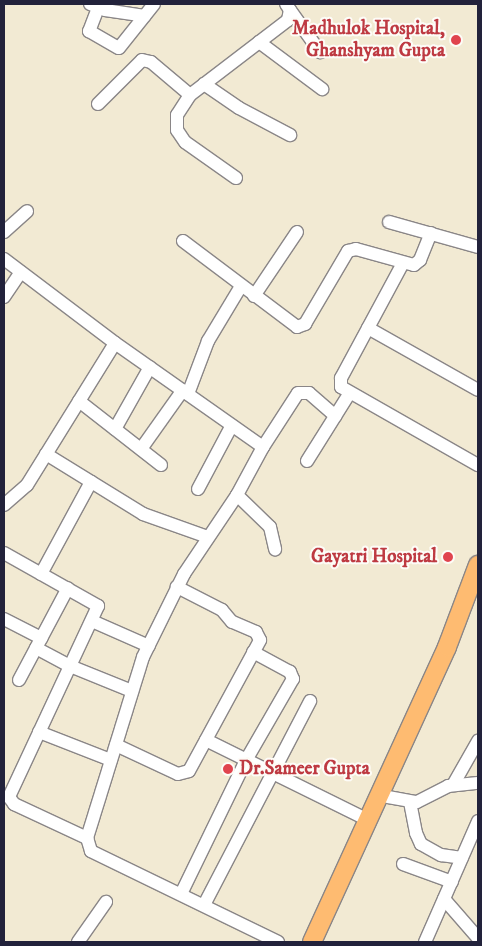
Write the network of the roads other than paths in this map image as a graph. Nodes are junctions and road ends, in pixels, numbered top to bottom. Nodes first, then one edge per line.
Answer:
1 (154, 4) edge
2 (94, 6) edge
3 (288, 7) edge
4 (145, 16) junction
5 (259, 42) junction
6 (320, 52) dead end
7 (204, 84) junction
8 (322, 89) dead end
9 (190, 95) junction
10 (98, 104) dead end
11 (290, 135) dead end
12 (236, 178) dead end
13 (27, 212) dead end
14 (389, 222) dead end
15 (4, 232) edge
16 (297, 232) dead end
17 (430, 233) junction
18 (184, 241) dead end
19 (478, 247) edge
20 (4, 259) edge
21 (403, 263) junction
22 (21, 272) junction
23 (240, 286) junction
24 (254, 296) junction
25 (4, 297) edge
26 (368, 328) junction
27 (115, 343) junction
28 (150, 368) junction
29 (478, 390) edge
30 (185, 392) junction
31 (350, 394) junction
32 (79, 401) junction
33 (336, 416) junction
34 (232, 425) junction
35 (115, 429) junction
36 (263, 446) junction
37 (141, 449) junction
38 (46, 454) junction
39 (307, 462) dead end
40 (161, 465) dead end
41 (478, 465) edge
42 (91, 482) junction
43 (198, 489) dead end
44 (237, 495) junction
45 (4, 505) edge
46 (208, 537) junction
47 (275, 549) dead end
48 (4, 553) edge
49 (478, 565) edge
50 (41, 574) junction
51 (177, 586) junction
52 (478, 586) edge
53 (68, 588) junction
54 (4, 619) edge
55 (92, 621) junction
56 (39, 643) junction
57 (149, 646) junction
58 (253, 652) junction
59 (70, 666) junction
60 (19, 680) dead end
61 (132, 692) junction
62 (310, 701) dead end
63 (39, 732) junction
64 (206, 740) junction
65 (478, 740) edge
66 (116, 744) junction
67 (111, 760) junction
68 (245, 762) junction
69 (272, 775) junction
70 (453, 785) junction
71 (478, 785) edge
72 (388, 797) junction
73 (6, 800) edge
74 (410, 802) junction
75 (368, 820) junction
76 (478, 821) edge
77 (87, 838) junction
78 (462, 858) junction
79 (403, 864) dead end
80 (452, 882) junction
81 (181, 894) junction
82 (444, 899) junction
83 (106, 902) dead end
84 (204, 905) junction
85 (478, 938) edge
86 (78, 942) edge
87 (278, 942) edge
88 (312, 942) edge
89 (324, 942) edge
90 (425, 942) edge

1 - 4 street
2 - 4 street
2 - 4 street
3 - 5 street
3 - 6 street
5 - 7 street
5 - 8 street
7 - 9 street
7 - 11 street
9 - 10 street
9 - 12 street
13 - 15 street
14 - 17 street
16 - 24 street
17 - 19 street
17 - 21 street
18 - 23 street
20 - 22 street
21 - 24 street
21 - 26 street
22 - 25 street
22 - 27 street
23 - 24 street
23 - 30 street
26 - 29 street
26 - 31 street
27 - 28 street
27 - 32 street
28 - 30 street
28 - 35 street
30 - 34 street
30 - 37 street
31 - 33 street
31 - 41 street
32 - 35 street
32 - 38 street
33 - 36 street
33 - 39 street
34 - 36 street
34 - 43 street
35 - 37 street
36 - 44 street
37 - 40 street
38 - 42 street
38 - 45 street
42 - 46 street
42 - 50 street
44 - 46 street
44 - 47 street
46 - 51 street
48 - 50 street
49 - 75 highway
50 - 53 street
51 - 57 street
51 - 58 street
52 - 72 highway
53 - 55 street
53 - 56 street
54 - 56 street
55 - 57 street
55 - 59 street
56 - 59 street
56 - 60 street
57 - 61 street
58 - 64 street
58 - 68 street
59 - 61 street
59 - 63 street
61 - 66 street
62 - 69 street
63 - 67 street
63 - 73 street
64 - 66 street
64 - 68 street
65 - 70 street
66 - 67 street
67 - 77 street
68 - 69 street
68 - 81 street
69 - 75 street
69 - 84 street
70 - 71 street
70 - 74 street
72 - 74 street
72 - 89 highway
73 - 77 street
74 - 78 street
75 - 88 highway
76 - 78 street
77 - 81 street
78 - 80 street
79 - 80 street
80 - 82 street
81 - 84 street
82 - 85 street
82 - 90 street
83 - 86 street
84 - 87 street

